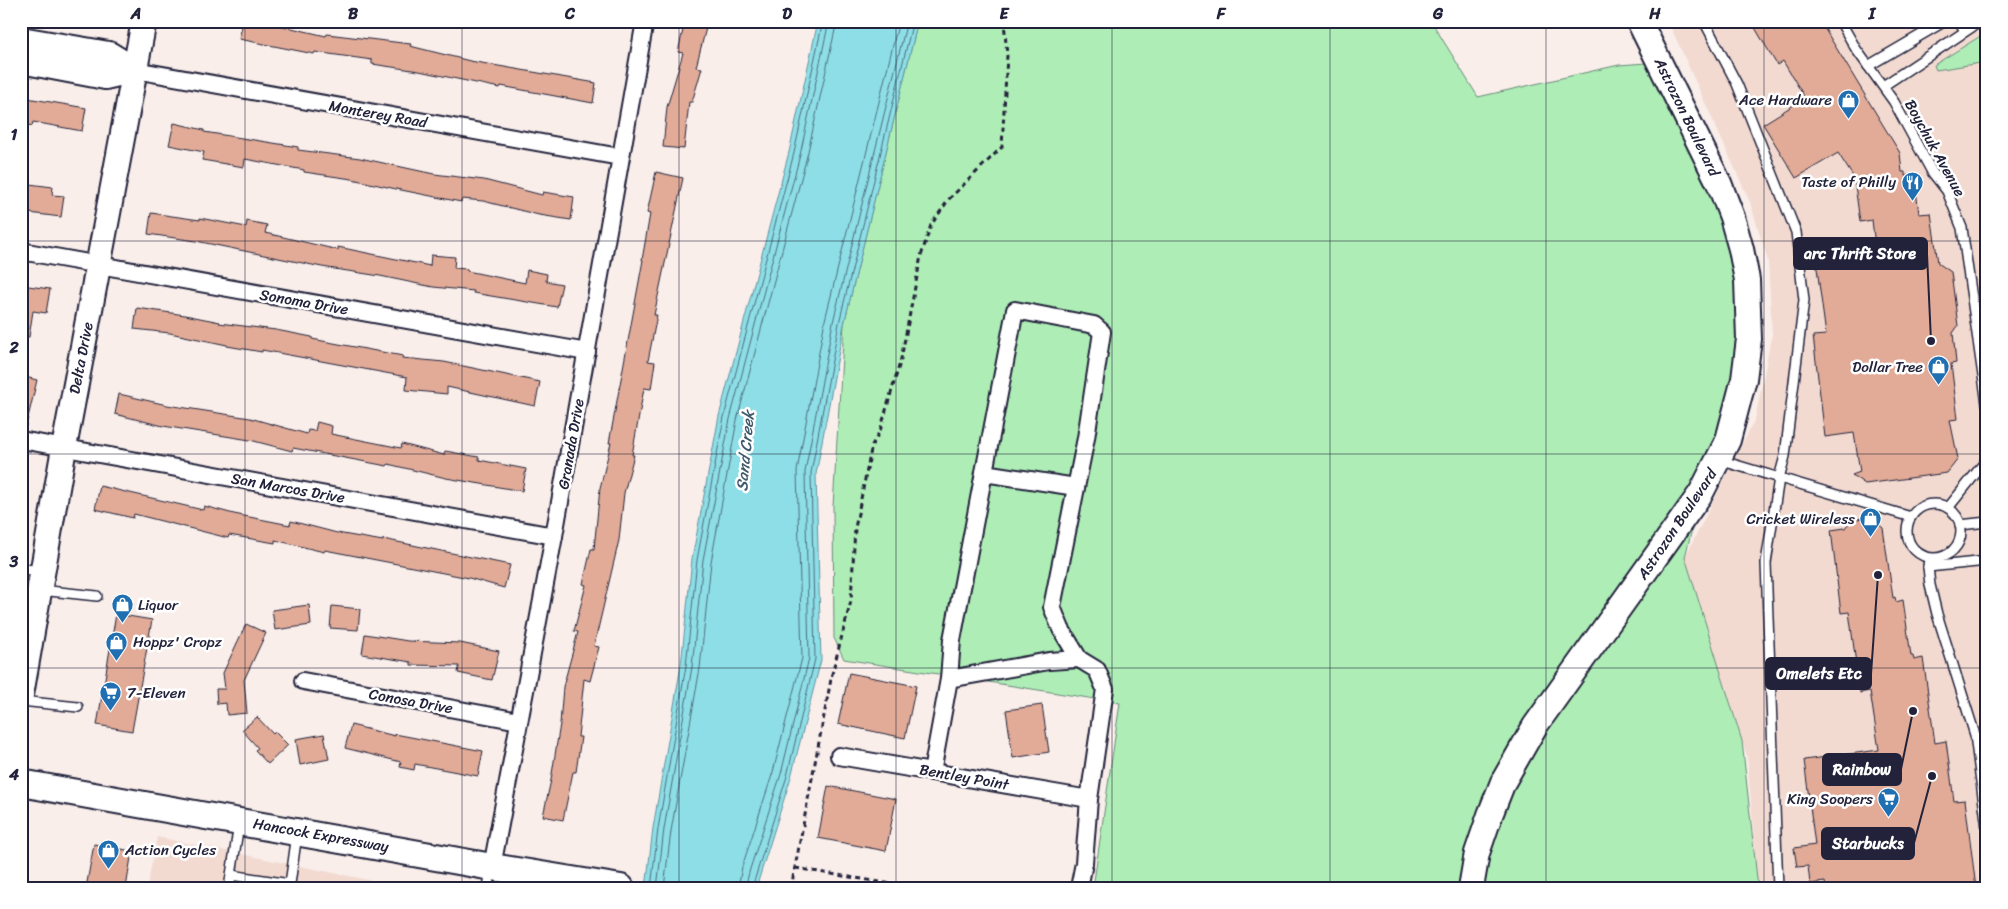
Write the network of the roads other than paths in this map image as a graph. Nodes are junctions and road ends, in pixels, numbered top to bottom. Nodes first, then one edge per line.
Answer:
1 (144, 21) edge
2 (645, 21) edge
3 (1639, 21) edge
4 (1840, 21) edge
5 (1945, 21) edge
6 (1959, 21) edge
7 (1981, 21) edge
8 (1708, 23) edge
9 (1965, 31) junction
10 (21, 39) edge
11 (21, 61) edge
12 (1868, 66) junction
13 (135, 70) junction
14 (1883, 86) junction
15 (620, 157) junction
16 (21, 251) edge
17 (98, 265) junction
18 (587, 352) junction
19 (1987, 404) edge
20 (21, 440) edge
21 (64, 448) junction
22 (1987, 454) edge
23 (1719, 460) junction
24 (984, 473) junction
25 (1779, 478) junction
26 (1076, 487) junction
27 (1948, 508) junction
28 (1911, 517) junction
29 (1987, 522) edge
30 (1960, 525) junction
31 (554, 536) junction
32 (1987, 561) edge
33 (1929, 563) junction
34 (34, 577) edge
35 (97, 596) dead end
36 (26, 635) edge
37 (1079, 659) junction
38 (949, 678) junction
39 (303, 682) dead end
40 (21, 695) edge
41 (21, 701) edge
42 (78, 707) dead end
43 (519, 721) junction
44 (839, 756) dead end
45 (932, 772) junction
46 (21, 783) edge
47 (1089, 799) junction
48 (240, 821) junction
49 (1987, 828) edge
50 (298, 831) junction
51 (231, 875) junction
52 (490, 877) edge
53 (230, 888) edge
54 (621, 888) edge
55 (1079, 888) edge
56 (1471, 888) edge
57 (1778, 888) edge

1 - 13 main road, Delta Drive
2 - 15 street, Granada Drive
3 - 23 main road, Astrozon Boulevard
4 - 12 lane, Boychuk Avenue
5 - 12 lane
6 - 9 lane
7 - 9 lane
8 - 25 lane
9 - 14 lane
10 - 13 main road, Monterey Road
11 - 13 main road, Monterey Road
12 - 14 lane, Boychuk Avenue
13 - 15 street, Monterey Road
13 - 17 main road, Delta Drive
14 - 19 lane, Boychuk Avenue
15 - 18 street, Granada Drive
16 - 17 street, Sonoma Drive
17 - 18 street, Sonoma Drive
17 - 21 main road, Delta Drive
18 - 31 street, Granada Drive
20 - 21 street, San Marcos Drive
21 - 31 street, San Marcos Drive
21 - 34 main road, Delta Drive
22 - 27 lane
23 - 25 lane
23 - 56 main road, Astrozon Boulevard
24 - 26 street
24 - 26 street
24 - 38 street
25 - 28 lane
25 - 57 lane
26 - 37 street
27 - 28 lane
27 - 30 lane
28 - 33 lane
29 - 30 lane
30 - 33 lane
31 - 43 street, Granada Drive
32 - 33 lane
33 - 49 lane
34 - 35 lane
34 - 36 main road, Delta Drive
36 - 40 main road, Delta Drive
37 - 38 street
37 - 47 street
38 - 45 street
39 - 43 street, Conosa Drive
41 - 42 lane
43 - 52 street, Granada Drive
44 - 45 street, Bentley Point
45 - 47 street, Bentley Point
46 - 48 main road, Hancock Expressway
47 - 55 street
48 - 50 main road, Hancock Expressway
48 - 51 lane
50 - 51 lane
50 - 52 main road, Hancock Expressway
51 - 53 lane
52 - 54 main road, Hancock Expressway

